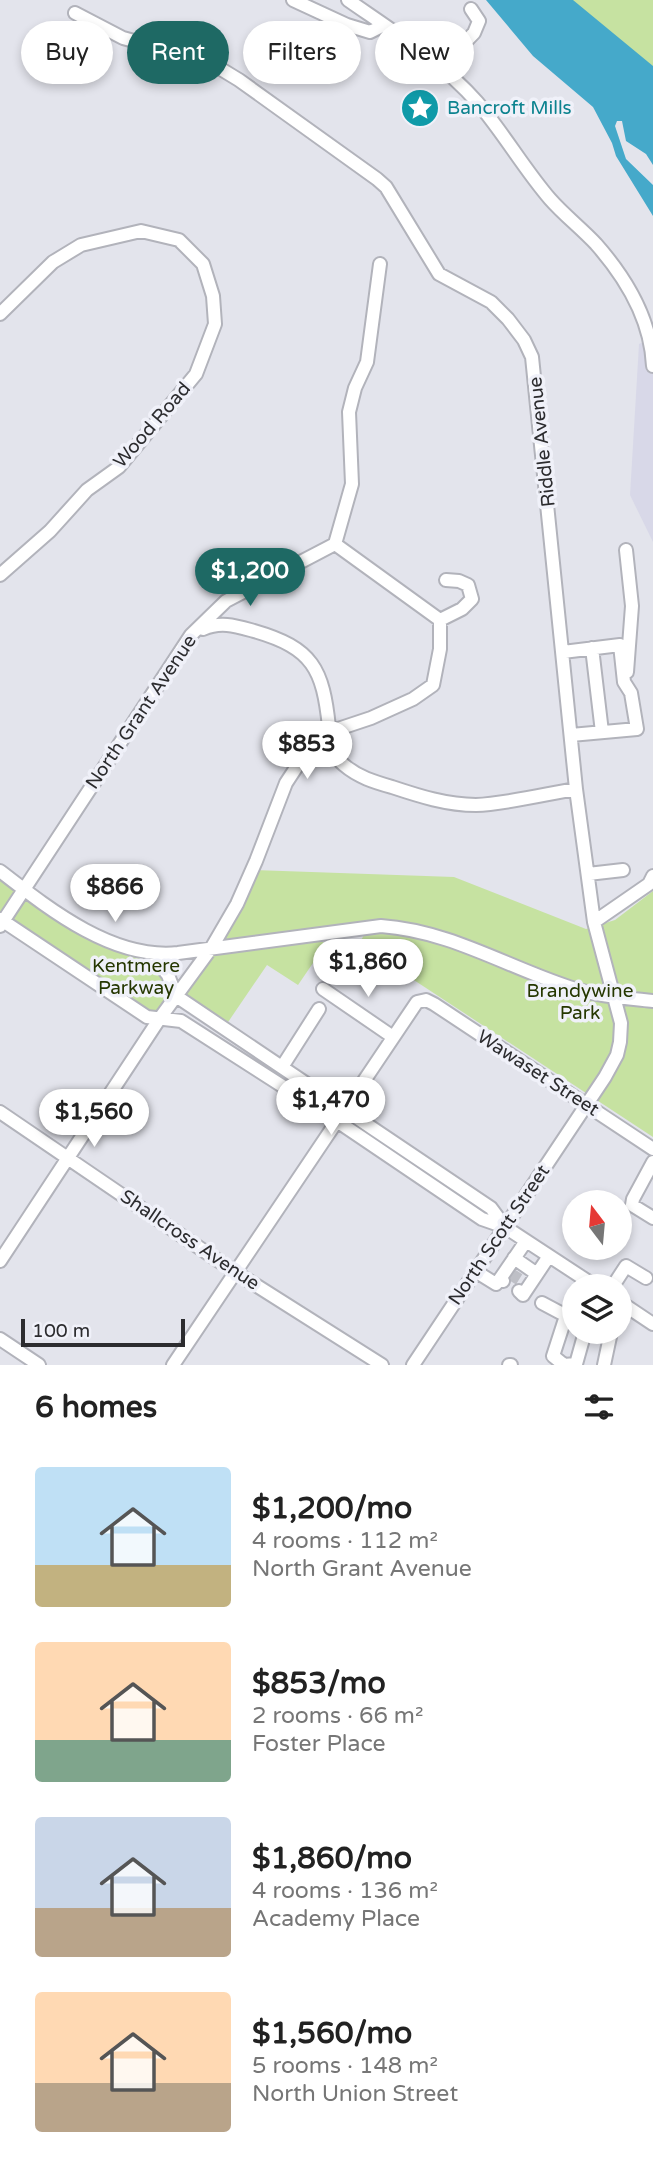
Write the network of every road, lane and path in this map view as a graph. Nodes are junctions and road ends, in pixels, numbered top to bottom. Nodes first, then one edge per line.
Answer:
1 (293, 0) edge
2 (348, 0) edge
3 (471, 9) dead end
4 (75, 13) dead end
5 (378, 21) edge
6 (375, 30) edge
7 (474, 33) edge
8 (458, 84) edge
9 (380, 264) dead end
10 (0, 314) edge
11 (649, 325) edge
12 (652, 347) edge
13 (653, 366) edge
14 (335, 544) junction
15 (626, 550) dead end
16 (0, 575) edge
17 (446, 580) dead end
18 (440, 620) junction
19 (191, 635) junction
20 (592, 648) junction
21 (563, 652) junction
22 (624, 682) junction
23 (329, 732) junction
24 (602, 732) junction
25 (571, 736) junction
26 (576, 789) junction
27 (624, 870) dead end
28 (0, 872) edge
29 (588, 874) junction
30 (653, 876) edge
31 (23, 889) junction
32 (1, 922) edge
33 (594, 922) junction
34 (212, 947) junction
35 (150, 953) junction
36 (323, 989) dead end
37 (176, 996) junction
38 (615, 996) junction
39 (653, 1001) edge
40 (318, 1009) dead end
41 (160, 1018) junction
42 (393, 1037) junction
43 (282, 1067) junction
44 (586, 1104) junction
45 (345, 1109) junction
46 (0, 1112) edge
47 (337, 1121) junction
48 (653, 1149) edge
49 (69, 1157) junction
50 (653, 1162) edge
51 (653, 1218) edge
52 (505, 1227) junction
53 (526, 1241) junction
54 (488, 1251) junction
55 (549, 1256) junction
56 (0, 1261) edge
57 (475, 1270) junction
58 (507, 1271) junction
59 (235, 1272) junction
60 (537, 1274) junction
61 (575, 1274) edge
62 (621, 1274) edge
63 (646, 1278) dead end
64 (524, 1286) dead end
65 (542, 1303) dead end
66 (632, 1310) edge
67 (562, 1311) edge
68 (653, 1324) edge
69 (562, 1328) edge
70 (0, 1339) edge
71 (582, 1344) edge
72 (609, 1344) edge
73 (606, 1364) edge
74 (39, 1365) edge
75 (173, 1365) edge
76 (382, 1365) edge
77 (413, 1365) edge

1 - 6 street
2 - 5 street
3 - 7 street
4 - 21 street, Riddle Avenue
8 - 11 street
9 - 14 street
10 - 16 street, Wood Road
11 - 12 street
12 - 13 street
14 - 18 street
14 - 19 street, North Grant Avenue
15 - 22 street
17 - 18 street
18 - 23 street
19 - 23 street
19 - 31 street, North Grant Avenue
20 - 21 street
20 - 22 street
20 - 24 street
21 - 25 street, Riddle Avenue
22 - 24 street
23 - 26 street
23 - 34 street
24 - 25 street
25 - 26 street, Riddle Avenue
26 - 29 street, Riddle Avenue
27 - 29 street
28 - 31 street
29 - 33 street, Riddle Avenue
30 - 33 street
31 - 32 street, North Grant Avenue
31 - 35 street
32 - 41 street
33 - 38 street, Riddle Avenue
34 - 35 street
34 - 37 street
34 - 38 street
35 - 37 street
36 - 42 street
37 - 41 street
37 - 43 street
38 - 39 street
38 - 44 street, Riddle Avenue
40 - 43 street
41 - 47 street
41 - 49 street
42 - 44 street, Wawaset Street
42 - 45 street
43 - 45 street
44 - 48 street, Wawaset Street
44 - 52 street, North Scott Street
45 - 47 street
45 - 52 street
46 - 49 street, Shallcross Avenue
47 - 52 street
47 - 59 street
49 - 56 street
49 - 59 street, Shallcross Avenue
50 - 51 street
52 - 53 street
52 - 54 street, North Scott Street
53 - 55 street
53 - 58 street
54 - 57 street, North Scott Street
54 - 58 street
55 - 60 street
55 - 61 street
57 - 58 street
57 - 77 street, North Scott Street
58 - 60 street
59 - 75 street
59 - 76 street, Shallcross Avenue
60 - 64 street
62 - 63 street
65 - 67 street
66 - 68 street
69 - 71 street
70 - 74 street
72 - 73 street

